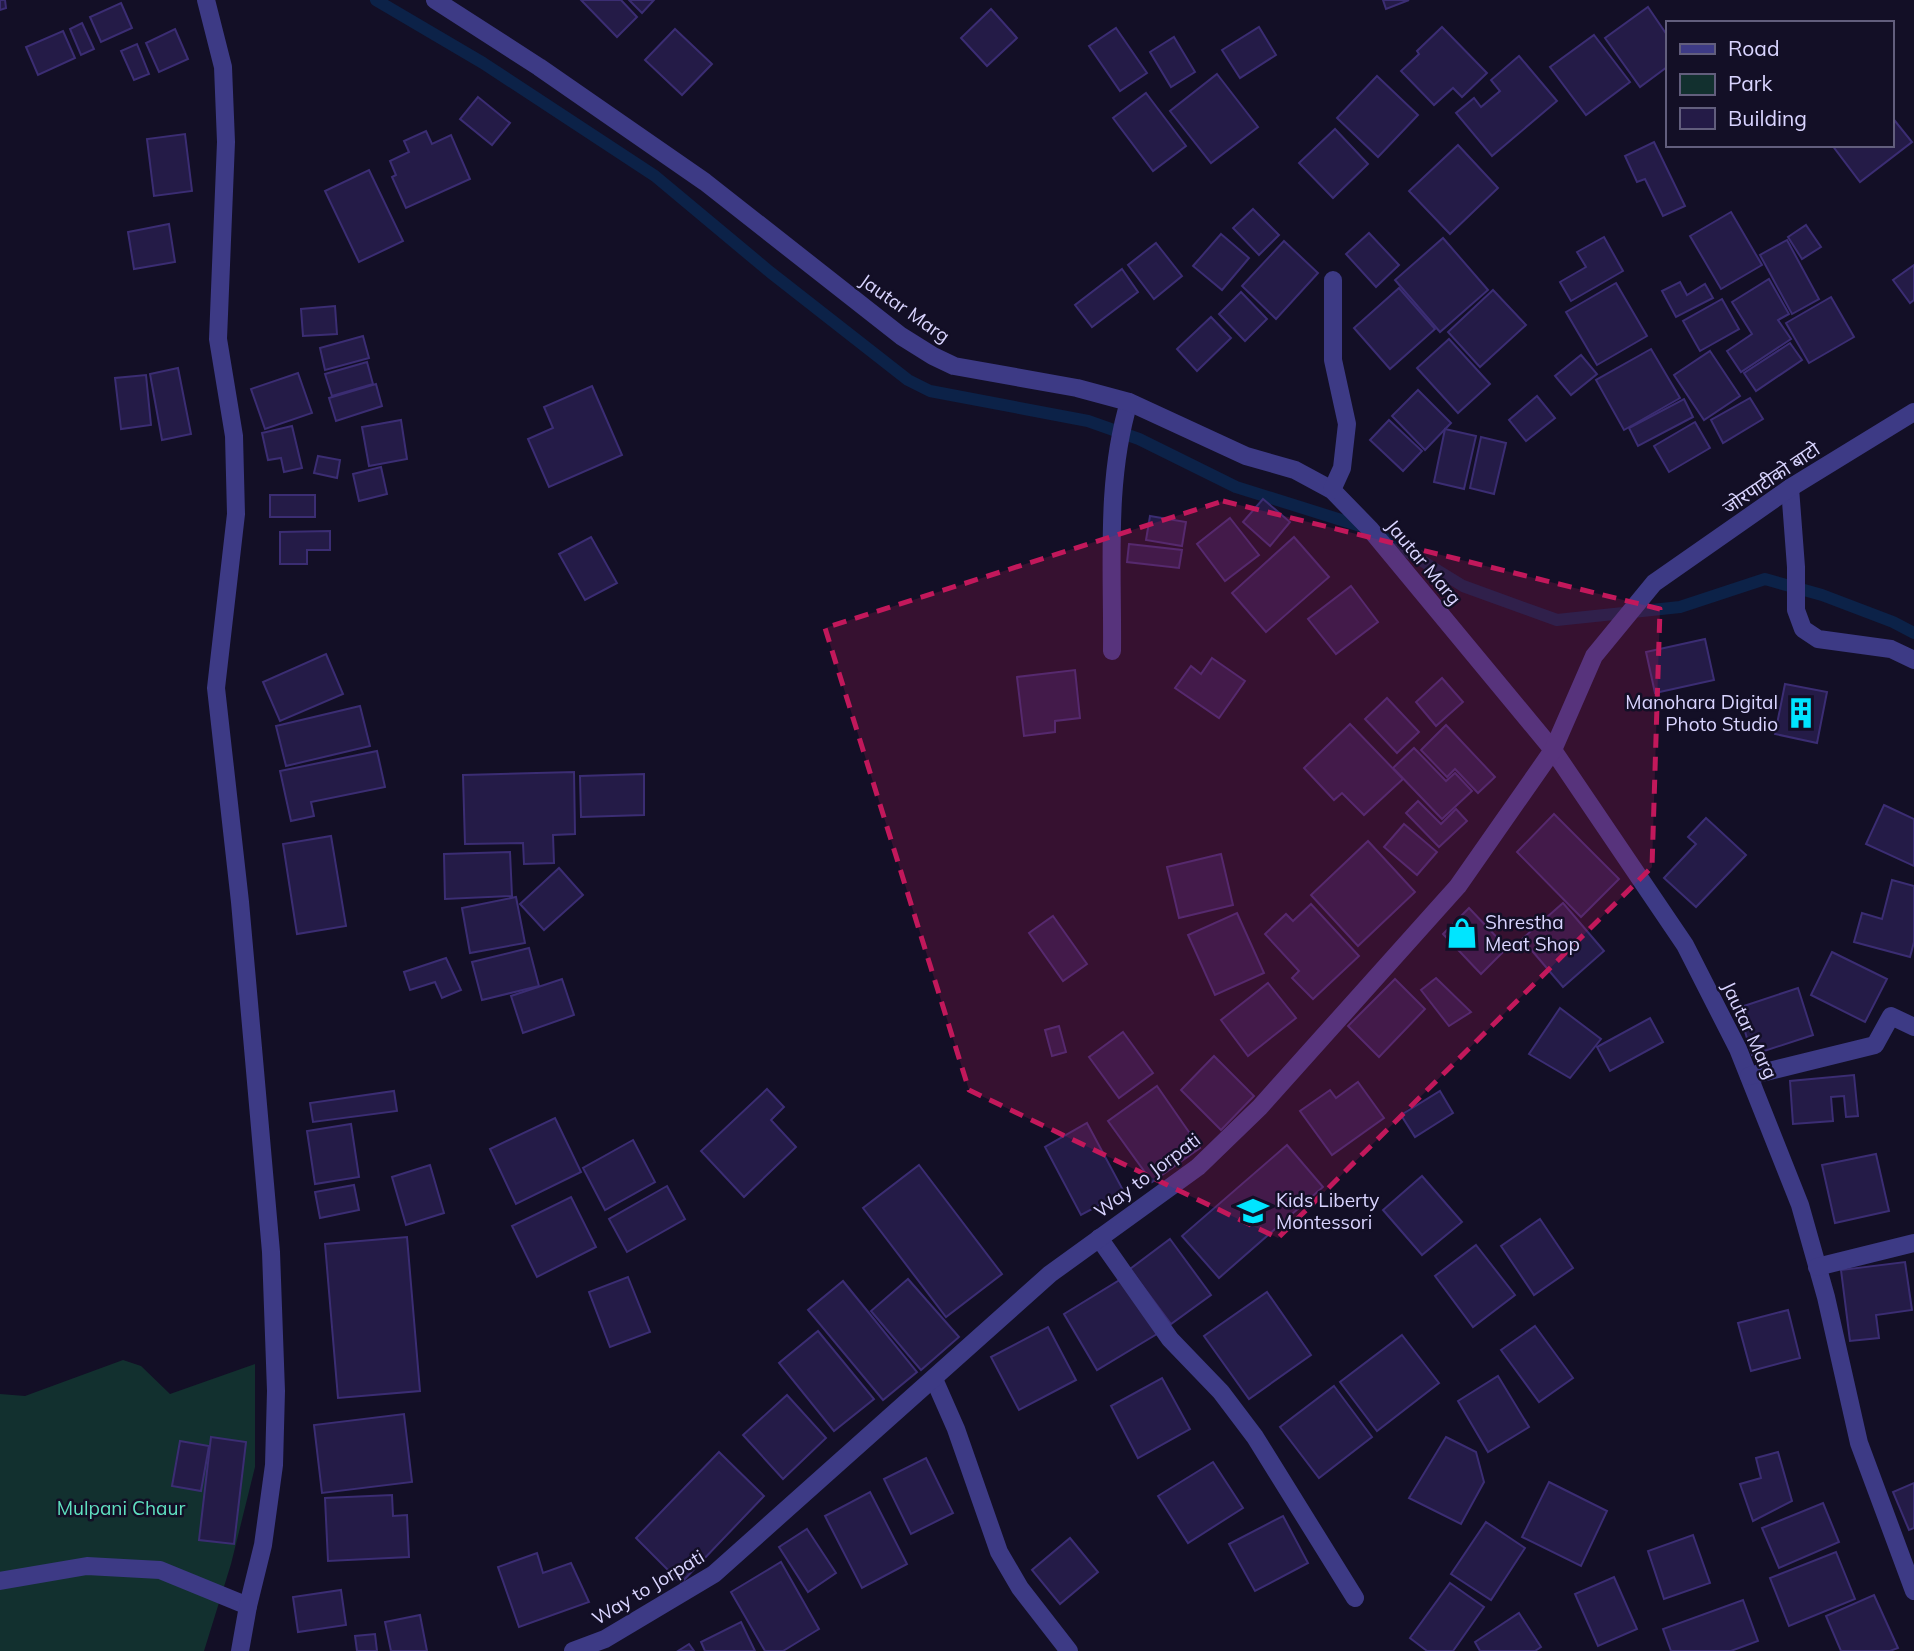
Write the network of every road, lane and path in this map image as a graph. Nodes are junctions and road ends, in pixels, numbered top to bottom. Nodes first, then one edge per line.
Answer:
1 (206, 0) edge
2 (435, 0) edge
3 (1333, 280) dead end
4 (1129, 402) junction
5 (1914, 411) edge
6 (1790, 488) junction
7 (1332, 490) junction
8 (1654, 583) joint
9 (1112, 651) dead end
10 (1914, 660) edge
11 (1553, 750) junction
12 (1914, 1027) edge
13 (1749, 1076) junction
14 (1099, 1238) junction
15 (1914, 1244) edge
16 (1817, 1267) junction
17 (934, 1379) junction
18 (0, 1581) edge
19 (1914, 1591) edge
20 (1355, 1598) dead end
21 (247, 1606) junction
22 (240, 1651) edge
23 (573, 1651) edge
24 (1069, 1651) edge

1 - 21 street
2 - 4 street, Jautar Marg
3 - 7 street
4 - 7 street, Jautar Marg
4 - 9 street
5 - 6 street, जोरपाटीको बाटो
6 - 8 street, जोरपाटीको बाटो
6 - 10 street
7 - 11 street, Jautar Marg
8 - 11 street, Way to Jorpati
11 - 13 street, Jautar Marg
11 - 14 street, Way to Jorpati
12 - 13 street
13 - 16 street, Jautar Marg
14 - 17 street, Way to Jorpati
14 - 20 street
15 - 16 street
16 - 19 street, Jautar Marg
17 - 23 street, Way to Jorpati
17 - 24 street
18 - 21 street
21 - 22 street

